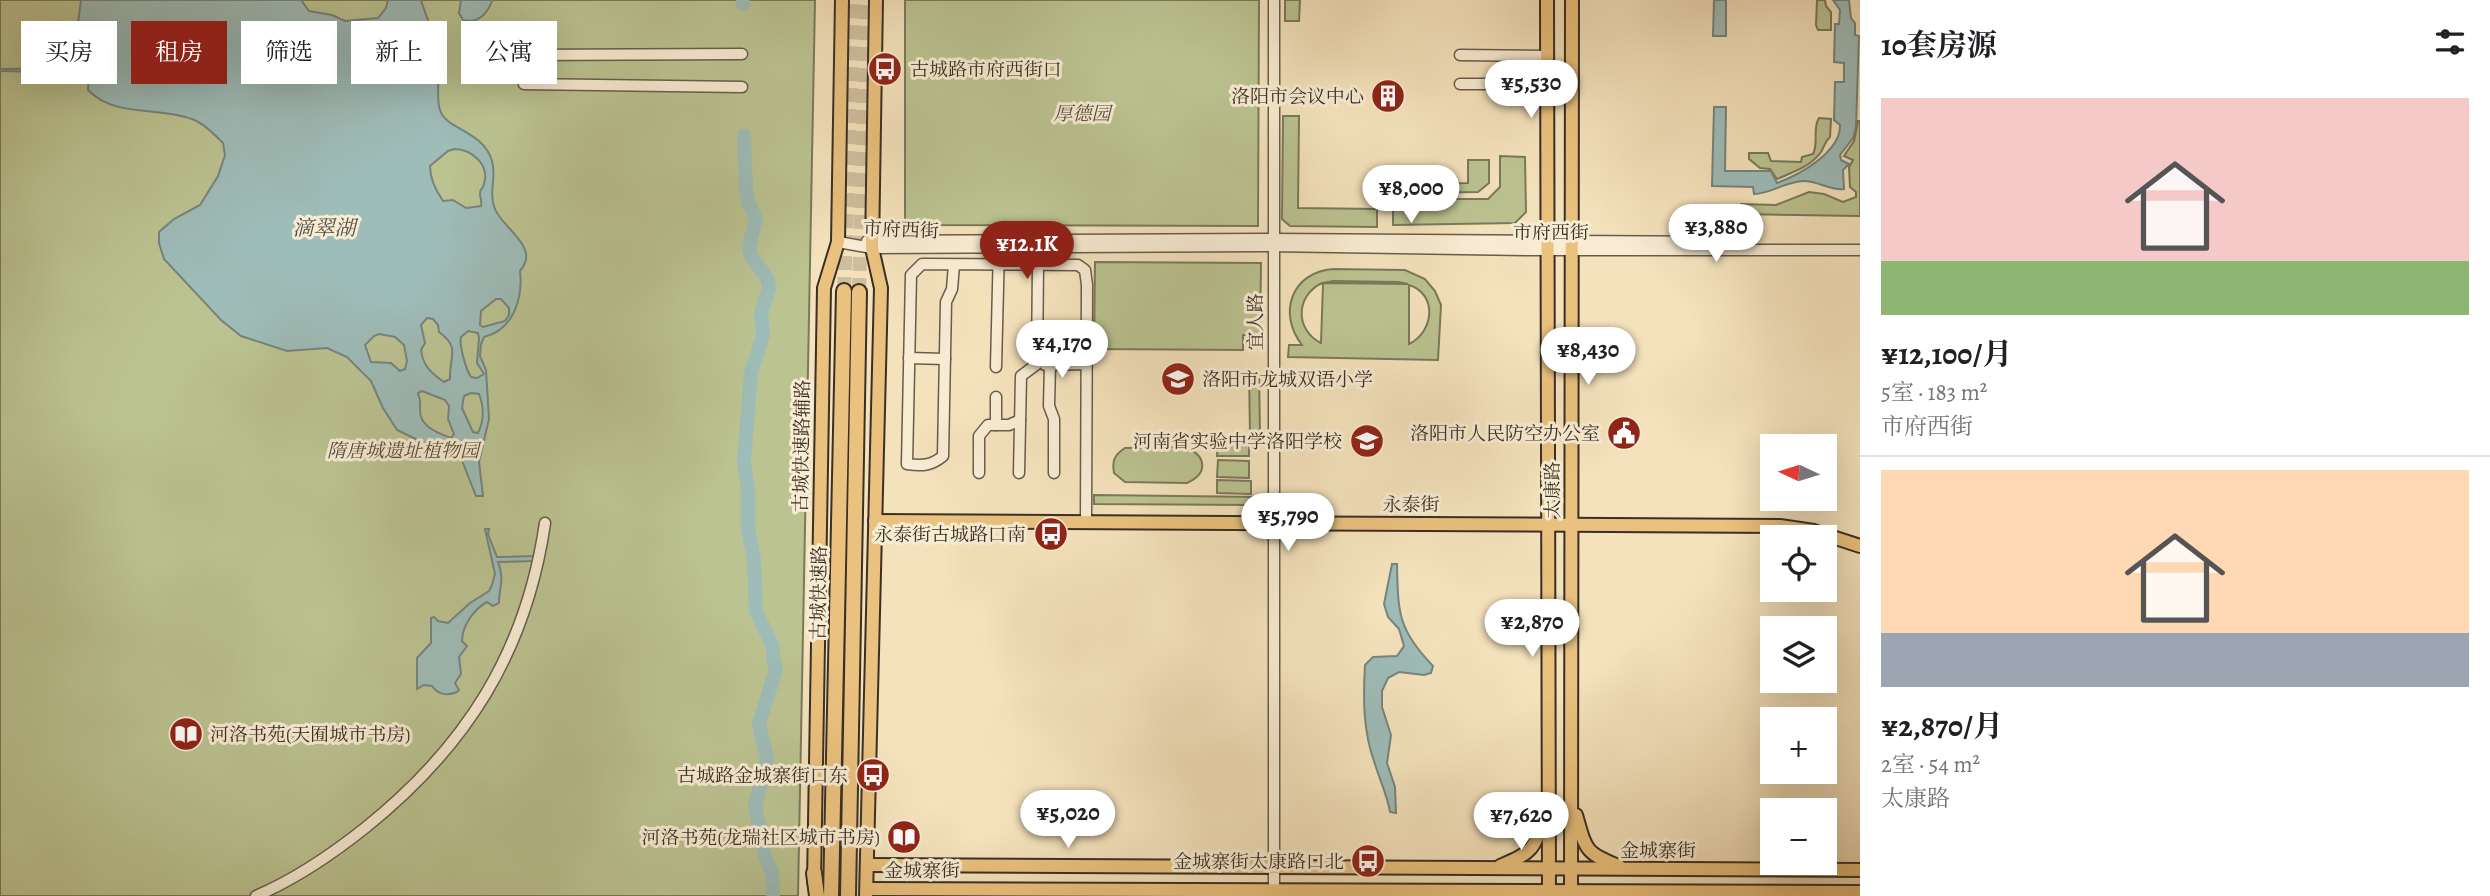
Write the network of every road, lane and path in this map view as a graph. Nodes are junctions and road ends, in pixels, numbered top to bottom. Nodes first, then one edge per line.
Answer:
1 (842, 0) edge
2 (876, 0) edge
3 (1268, 0) edge
4 (1274, 0) edge
5 (1548, 0) edge
6 (1572, 0) edge
7 (742, 54) dead end
8 (557, 55) edge
9 (1460, 55) dead end
10 (1548, 56) junction
11 (524, 84) dead end
12 (1461, 84) dead end
13 (1548, 84) junction
14 (742, 87) dead end
15 (838, 242) junction
16 (1270, 242) junction
17 (1860, 243) edge
18 (1572, 244) junction
19 (872, 245) junction
20 (1549, 245) junction
21 (999, 247) junction
22 (1860, 250) edge
23 (954, 265) junction
24 (1038, 265) junction
25 (999, 266) junction
26 (844, 291) tunnel mouth
27 (859, 292) tunnel mouth
28 (909, 358) junction
29 (945, 359) junction
30 (1037, 364) junction
31 (1087, 364) junction
32 (1050, 365) junction
33 (996, 367) dead end
34 (996, 397) dead end
35 (1020, 420) junction
36 (996, 425) junction
37 (1019, 473) dead end
38 (1054, 473) dead end
39 (979, 474) dead end
40 (875, 520) junction
41 (1086, 520) junction
42 (1270, 520) junction
43 (1549, 521) junction
44 (1571, 521) junction
45 (545, 523) dead end
46 (1860, 539) edge
47 (1860, 546) edge
48 (1549, 800) junction
49 (1572, 800) junction
50 (1549, 832) junction
51 (1572, 832) junction
52 (867, 865) junction
53 (1271, 868) junction
54 (1497, 869) junction
55 (1549, 869) junction
56 (1572, 869) junction
57 (1626, 869) junction
58 (1860, 870) edge
59 (814, 873) joint
60 (867, 892) edge
61 (1860, 892) edge
62 (1498, 893) edge
63 (1271, 894) edge
64 (1549, 894) edge
65 (1571, 894) edge
66 (1621, 894) edge
67 (256, 896) edge
68 (815, 896) edge
69 (831, 896) edge
70 (848, 896) edge

1 - 15 main road, 古城快速路辅路
2 - 19 main road
3 - 16 street, 宜人路
4 - 16 street, 宜人路
5 - 10 main road, 太康路
6 - 18 main road, 太康路
7 - 8 street
9 - 10 street
10 - 13 main road, 太康路
11 - 14 street
12 - 13 street
13 - 20 main road, 太康路
15 - 19 street, 市府西街
15 - 59 main road, 古城快速路辅路
16 - 19 street, 市府西街
16 - 20 street, 市府西街
16 - 21 street, 市府西街
16 - 42 street, 宜人路
17 - 18 street, 市府西街
18 - 20 street, 市府西街
18 - 22 street, 市府西街
18 - 44 main road, 太康路
19 - 21 street, 市府西街
19 - 40 main road
20 - 43 main road, 太康路
21 - 25 street
23 - 25 street
23 - 28 street
23 - 29 street
24 - 25 street
24 - 30 street
24 - 31 street
25 - 33 street
26 - 69 highway, 古城快速路
27 - 70 highway, 古城快速路
28 - 29 street
28 - 29 street
30 - 32 street
30 - 35 street
31 - 32 street
31 - 41 street
32 - 38 street
34 - 36 street
35 - 36 street
35 - 37 street
36 - 39 street
40 - 41 main road, 永泰街
40 - 52 main road
41 - 42 main road, 永泰街
42 - 43 main road, 永泰街
42 - 53 street, 宜人路
43 - 44 main road, 永泰街
43 - 48 main road, 太康路
44 - 46 main road, 永泰街
44 - 47 main road, 永泰街
44 - 49 main road, 太康路
45 - 67 street
48 - 50 main road, 太康路
48 - 54 main road
49 - 51 main road, 太康路
49 - 57 main road
50 - 51 main road
50 - 55 main road, 太康路
51 - 56 main road, 太康路
52 - 53 main road, 金城寨街
52 - 60 main road
53 - 54 main road, 金城寨街
53 - 63 street, 宜人路
54 - 55 main road, 金城寨街
54 - 62 main road
55 - 56 main road, 金城寨街
55 - 64 main road, 太康路
56 - 57 main road, 金城寨街
56 - 65 main road, 太康路
57 - 58 main road, 金城寨街
57 - 66 main road
59 - 68 highway
60 - 63 main road, 金城寨街
61 - 66 main road, 金城寨街
62 - 63 main road, 金城寨街
62 - 64 main road, 金城寨街
64 - 65 main road, 金城寨街
65 - 66 main road, 金城寨街

